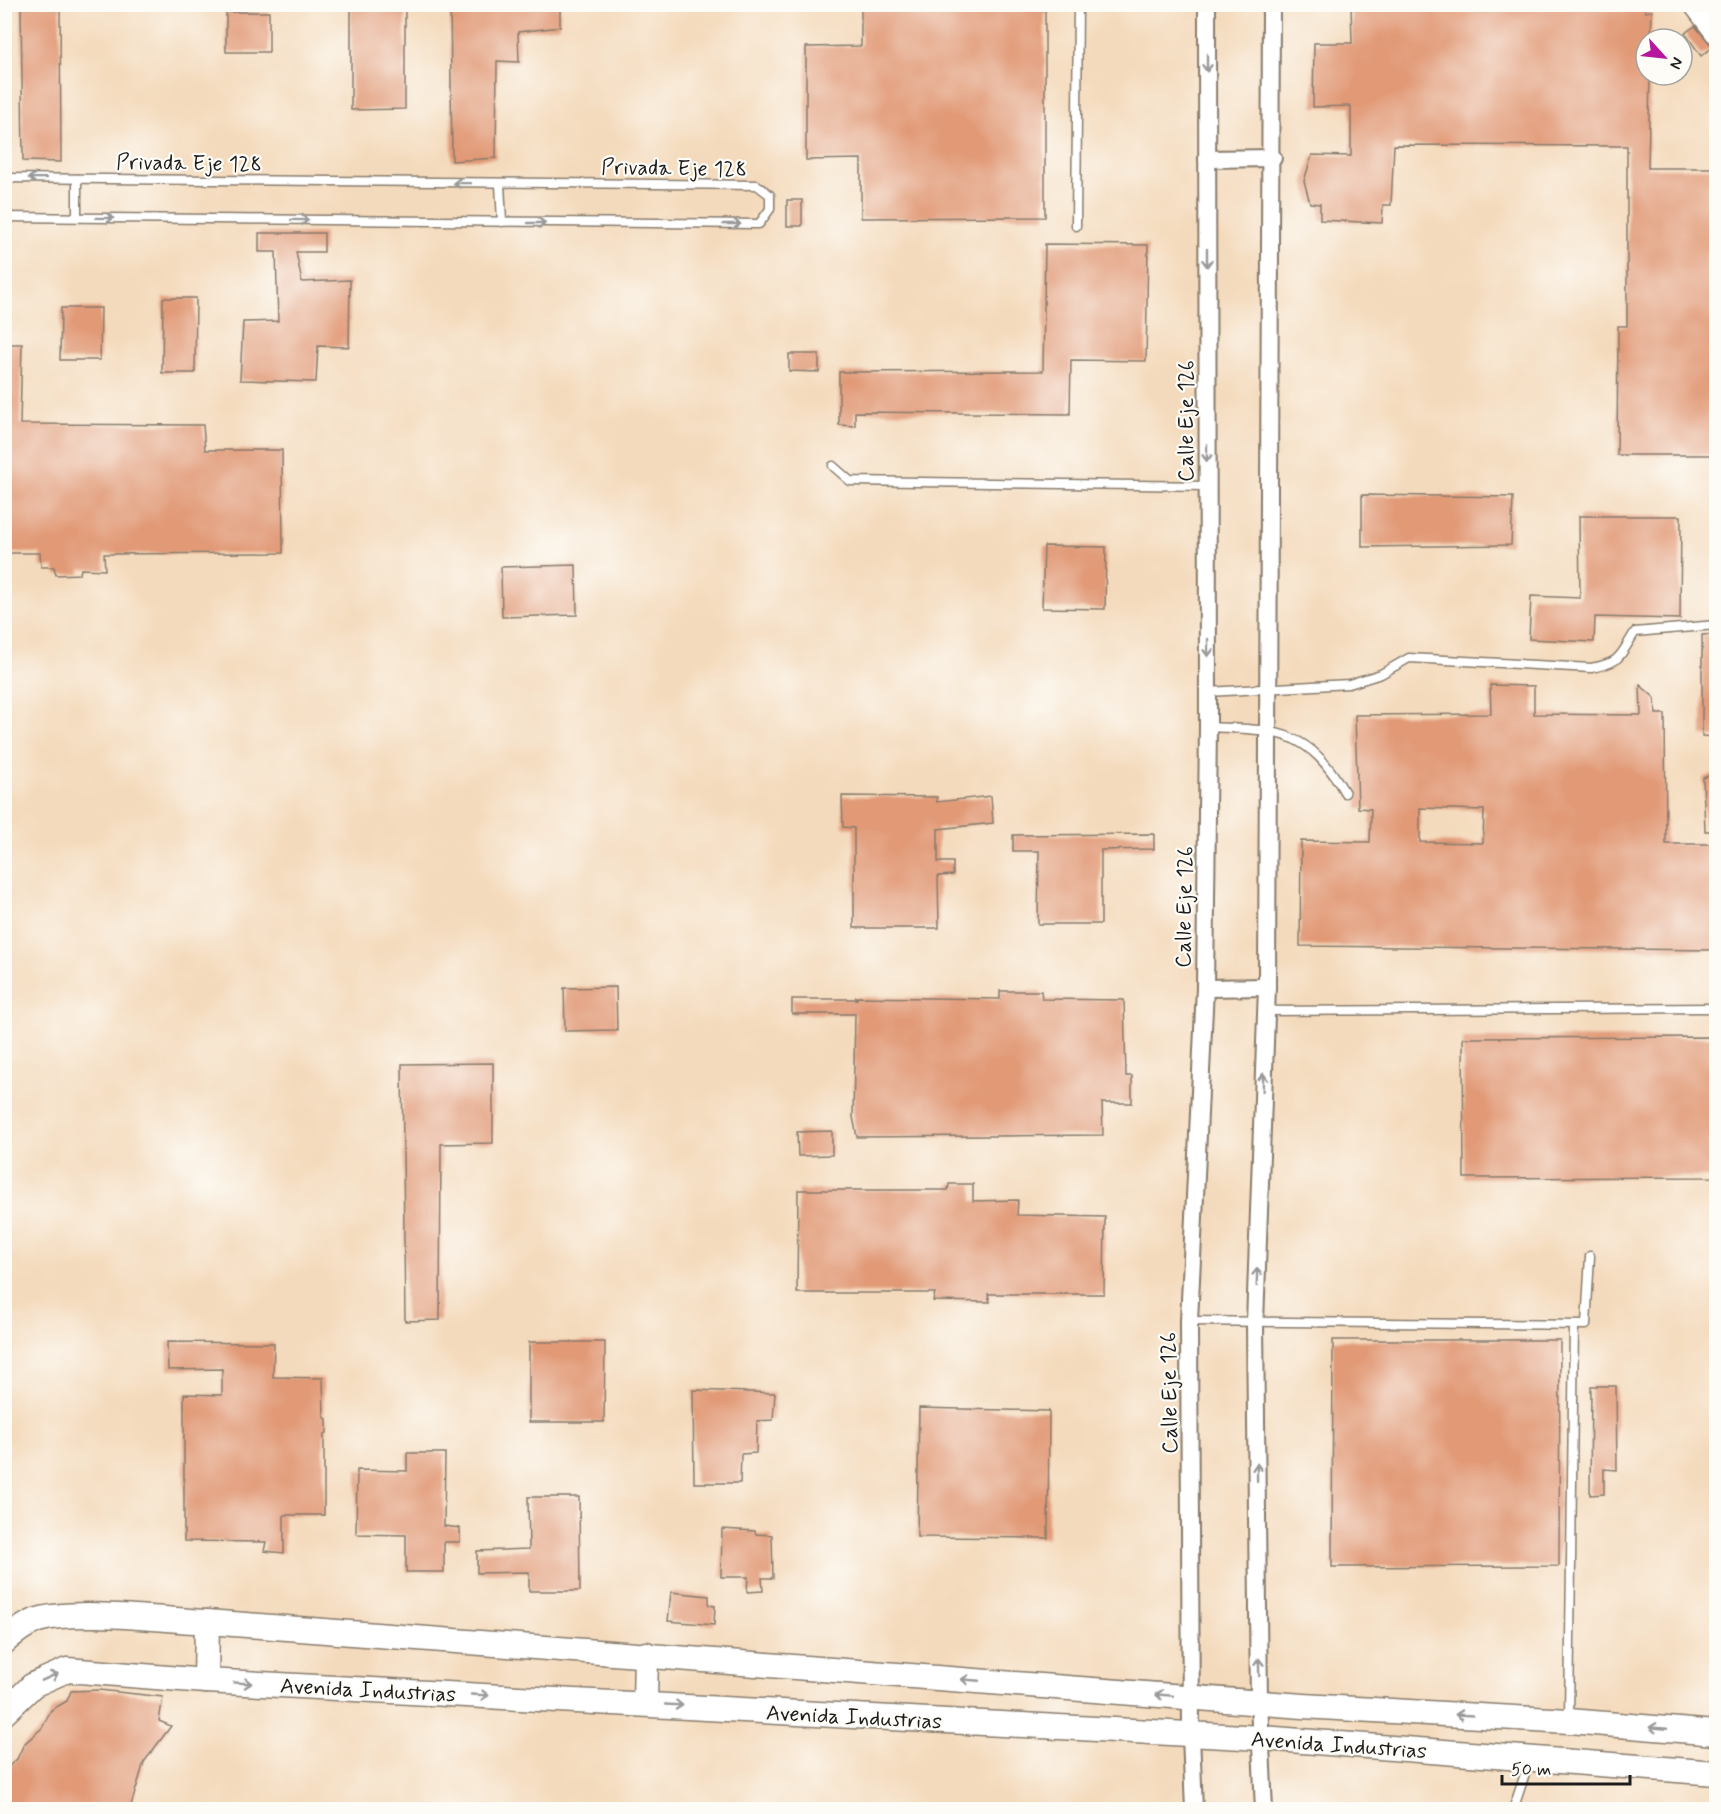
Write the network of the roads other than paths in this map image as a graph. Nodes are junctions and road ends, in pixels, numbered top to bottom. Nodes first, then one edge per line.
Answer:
1 (1078, 4) edge
2 (1207, 4) edge
3 (1271, 4) edge
4 (1694, 4) edge
5 (1716, 33) edge
6 (1273, 158) junction
7 (1207, 159) junction
8 (4, 178) edge
9 (77, 179) junction
10 (500, 183) junction
11 (4, 217) edge
12 (77, 218) junction
13 (502, 222) junction
14 (1076, 226) dead end
15 (833, 466) dead end
16 (1207, 486) junction
17 (1716, 625) edge
18 (1269, 688) junction
19 (1208, 692) junction
20 (1208, 727) junction
21 (1267, 729) junction
22 (1346, 793) dead end
23 (1266, 987) junction
24 (1204, 988) junction
25 (1716, 1008) edge
26 (1266, 1011) junction
27 (1590, 1256) dead end
28 (1189, 1321) junction
29 (1255, 1323) junction
30 (1574, 1325) junction
31 (207, 1622) junction
32 (4, 1642) edge
33 (646, 1654) junction
34 (206, 1681) junction
35 (1193, 1697) junction
36 (1259, 1703) junction
37 (645, 1704) junction
38 (4, 1713) edge
39 (1569, 1721) junction
40 (1716, 1733) edge
41 (1191, 1735) junction
42 (1262, 1738) junction
43 (1530, 1758) junction
44 (1716, 1773) edge
45 (1194, 1809) edge
46 (1264, 1809) edge
47 (1513, 1809) edge

1 - 14 lane
2 -> 7 street, Calle Eje 126
3 - 6 street
4 - 5 street
6 - 7 street
6 - 18 street
7 -> 16 street, Calle Eje 126
9 -> 8 lane, Privada Eje 128
10 -> 9 lane, Privada Eje 128
9 - 12 lane
10 - 13 lane
13 -> 10 lane, Privada Eje 128
11 - 12 lane, Privada Eje 128
12 -> 13 lane, Privada Eje 128
15 - 16 lane
16 -> 19 street, Calle Eje 126
17 - 18 lane
18 - 19 lane
18 - 21 street
19 - 20 street, Calle Eje 126
20 - 21 lane
20 - 24 street, Calle Eje 126
21 - 22 lane
21 - 23 street
23 - 24 street
23 - 26 street
24 - 28 street, Calle Eje 126
25 - 26 lane
29 -> 26 street
27 - 30 lane
28 - 29 lane
28 - 35 street, Calle Eje 126
29 - 30 lane
36 -> 29 street
30 - 39 lane
31 - 32 main road, Avenida Industrias
31 - 33 main road, Avenida Industrias
31 - 34 main road
35 -> 33 main road, Avenida Industrias
33 - 37 main road
34 -> 37 main road, Avenida Industrias
38 -> 34 main road, Avenida Industrias
35 - 36 main road, Avenida Industrias
35 - 41 street, Calle Eje 126
39 -> 36 main road, Avenida Industrias
36 - 42 street
37 -> 41 main road, Avenida Industrias
40 -> 39 main road, Avenida Industrias
41 - 42 main road, Avenida Industrias
41 - 45 street, Calle Eje 126
42 - 43 main road, Avenida Industrias
42 - 46 street
43 - 44 main road, Avenida Industrias
43 - 47 lane

